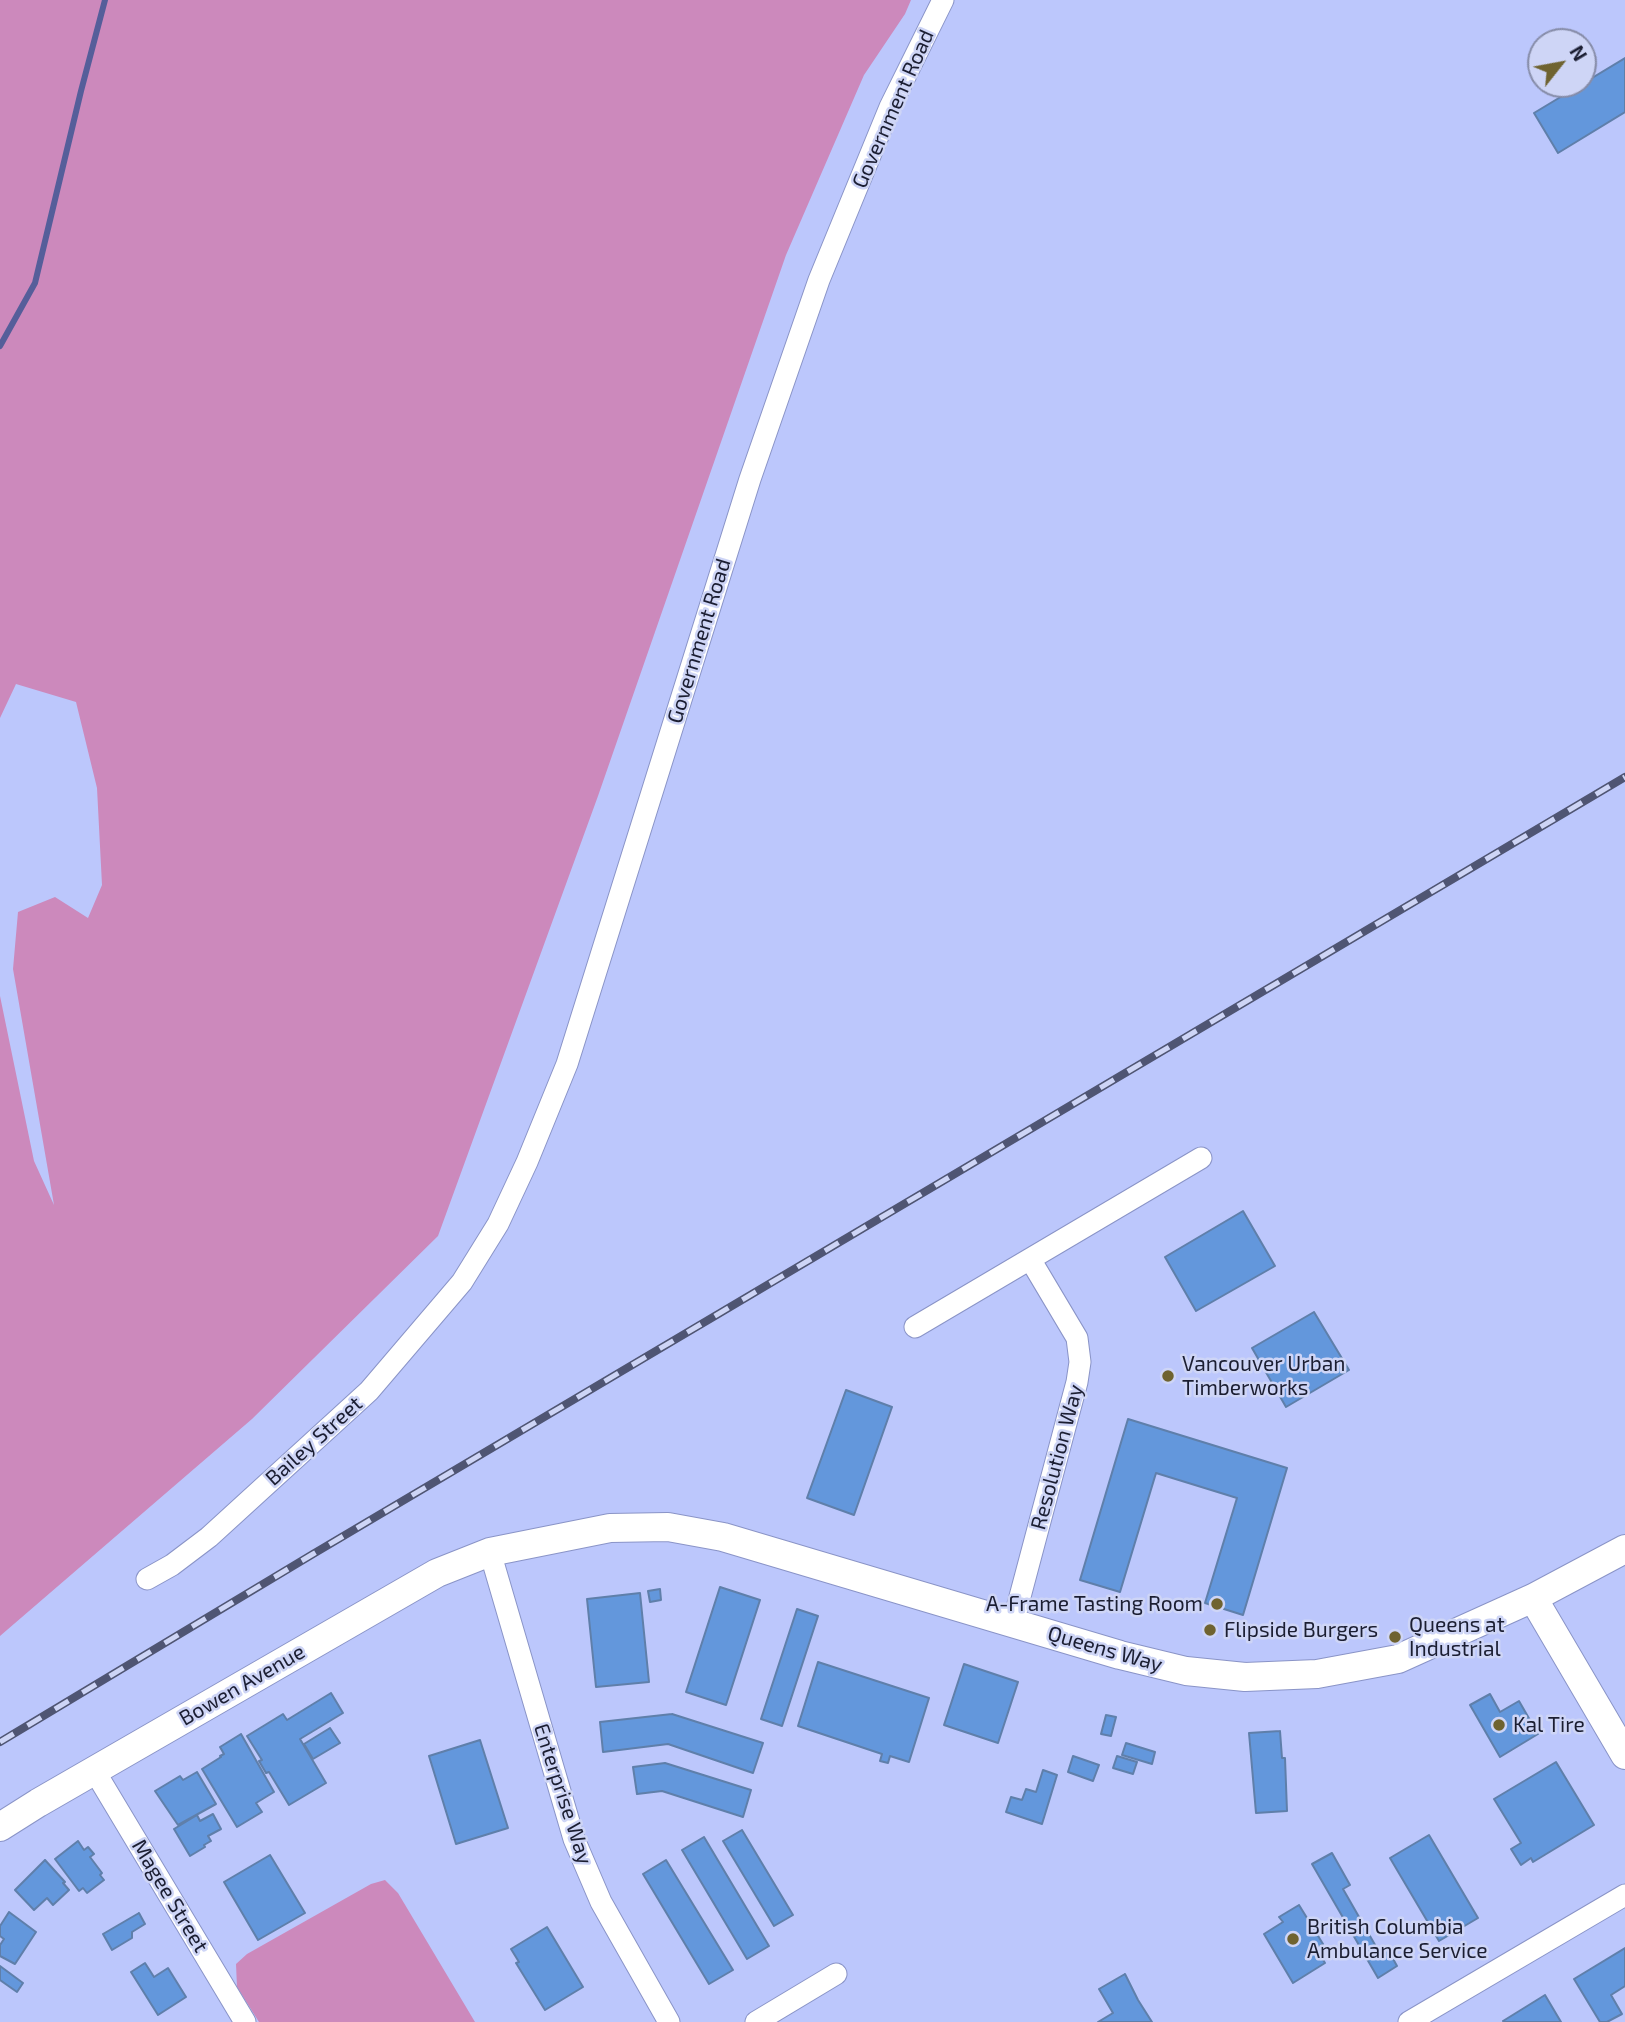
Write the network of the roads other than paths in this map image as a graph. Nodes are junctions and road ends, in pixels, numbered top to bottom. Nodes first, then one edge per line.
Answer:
1 (943, 0) edge
2 (1201, 1158) dead end
3 (1030, 1259) junction
4 (462, 1282) joint
5 (915, 1327) dead end
6 (1625, 1549) edge
7 (490, 1552) junction
8 (147, 1579) dead end
9 (1533, 1598) junction
10 (1013, 1623) junction
11 (1625, 1755) edge
12 (94, 1770) junction
13 (0, 1827) edge
14 (1625, 1895) edge
15 (836, 1974) dead end
16 (242, 2021) edge
17 (669, 2022) edge
18 (756, 2022) edge
19 (1409, 2022) edge

1 - 4 street, Government Road
2 - 3 street
3 - 5 street
3 - 10 street, Resolution Way
4 - 8 street, Bailey Street
6 - 9 street, Queens Way
7 - 10 street, Queens Way
7 - 12 street, Bowen Avenue
7 - 17 street, Enterprise Way
9 - 10 street, Queens Way
9 - 11 street
12 - 13 street, Bowen Avenue
12 - 16 street, Magee Street
14 - 19 street
15 - 18 street

